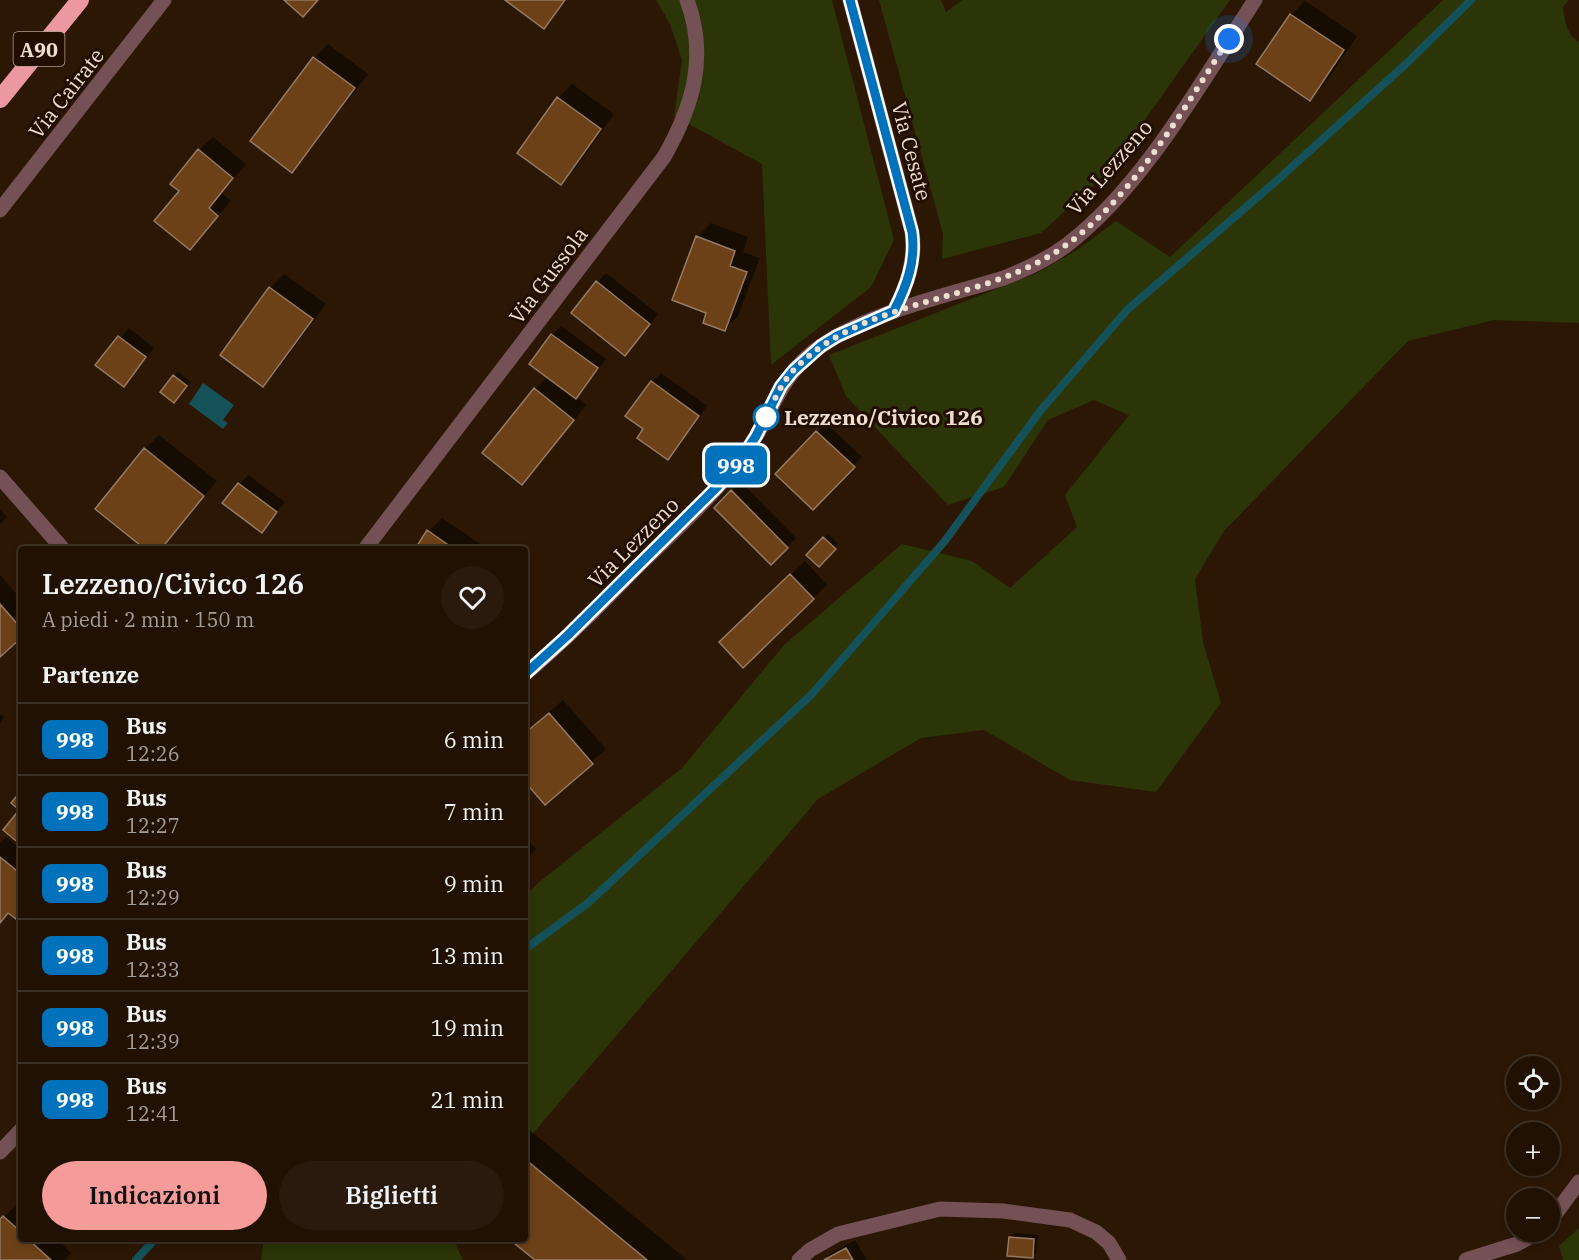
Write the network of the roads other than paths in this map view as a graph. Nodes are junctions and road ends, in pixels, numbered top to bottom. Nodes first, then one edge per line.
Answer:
1 (80, 0) edge
2 (164, 0) edge
3 (687, 0) edge
4 (850, 0) edge
5 (1255, 0) edge
6 (0, 99) edge
7 (0, 210) edge
8 (894, 311) junction
9 (0, 477) edge
10 (60, 546) edge
11 (367, 546) edge
12 (528, 671) edge
13 (18, 1133) edge
14 (0, 1152) edge
15 (1579, 1182) edge
16 (1560, 1208) edge
17 (1520, 1242) edge
18 (799, 1260) edge
19 (1119, 1260) edge
20 (1466, 1260) edge

1 - 6 highway, A90
2 - 7 street, Via Cairate
3 - 11 street, Via Gussola
4 - 8 street, Via Cesate
5 - 8 street, Via Lezzeno
8 - 12 street, Via Lezzeno
9 - 10 street
13 - 14 street
15 - 16 street
17 - 20 street
18 - 19 street

